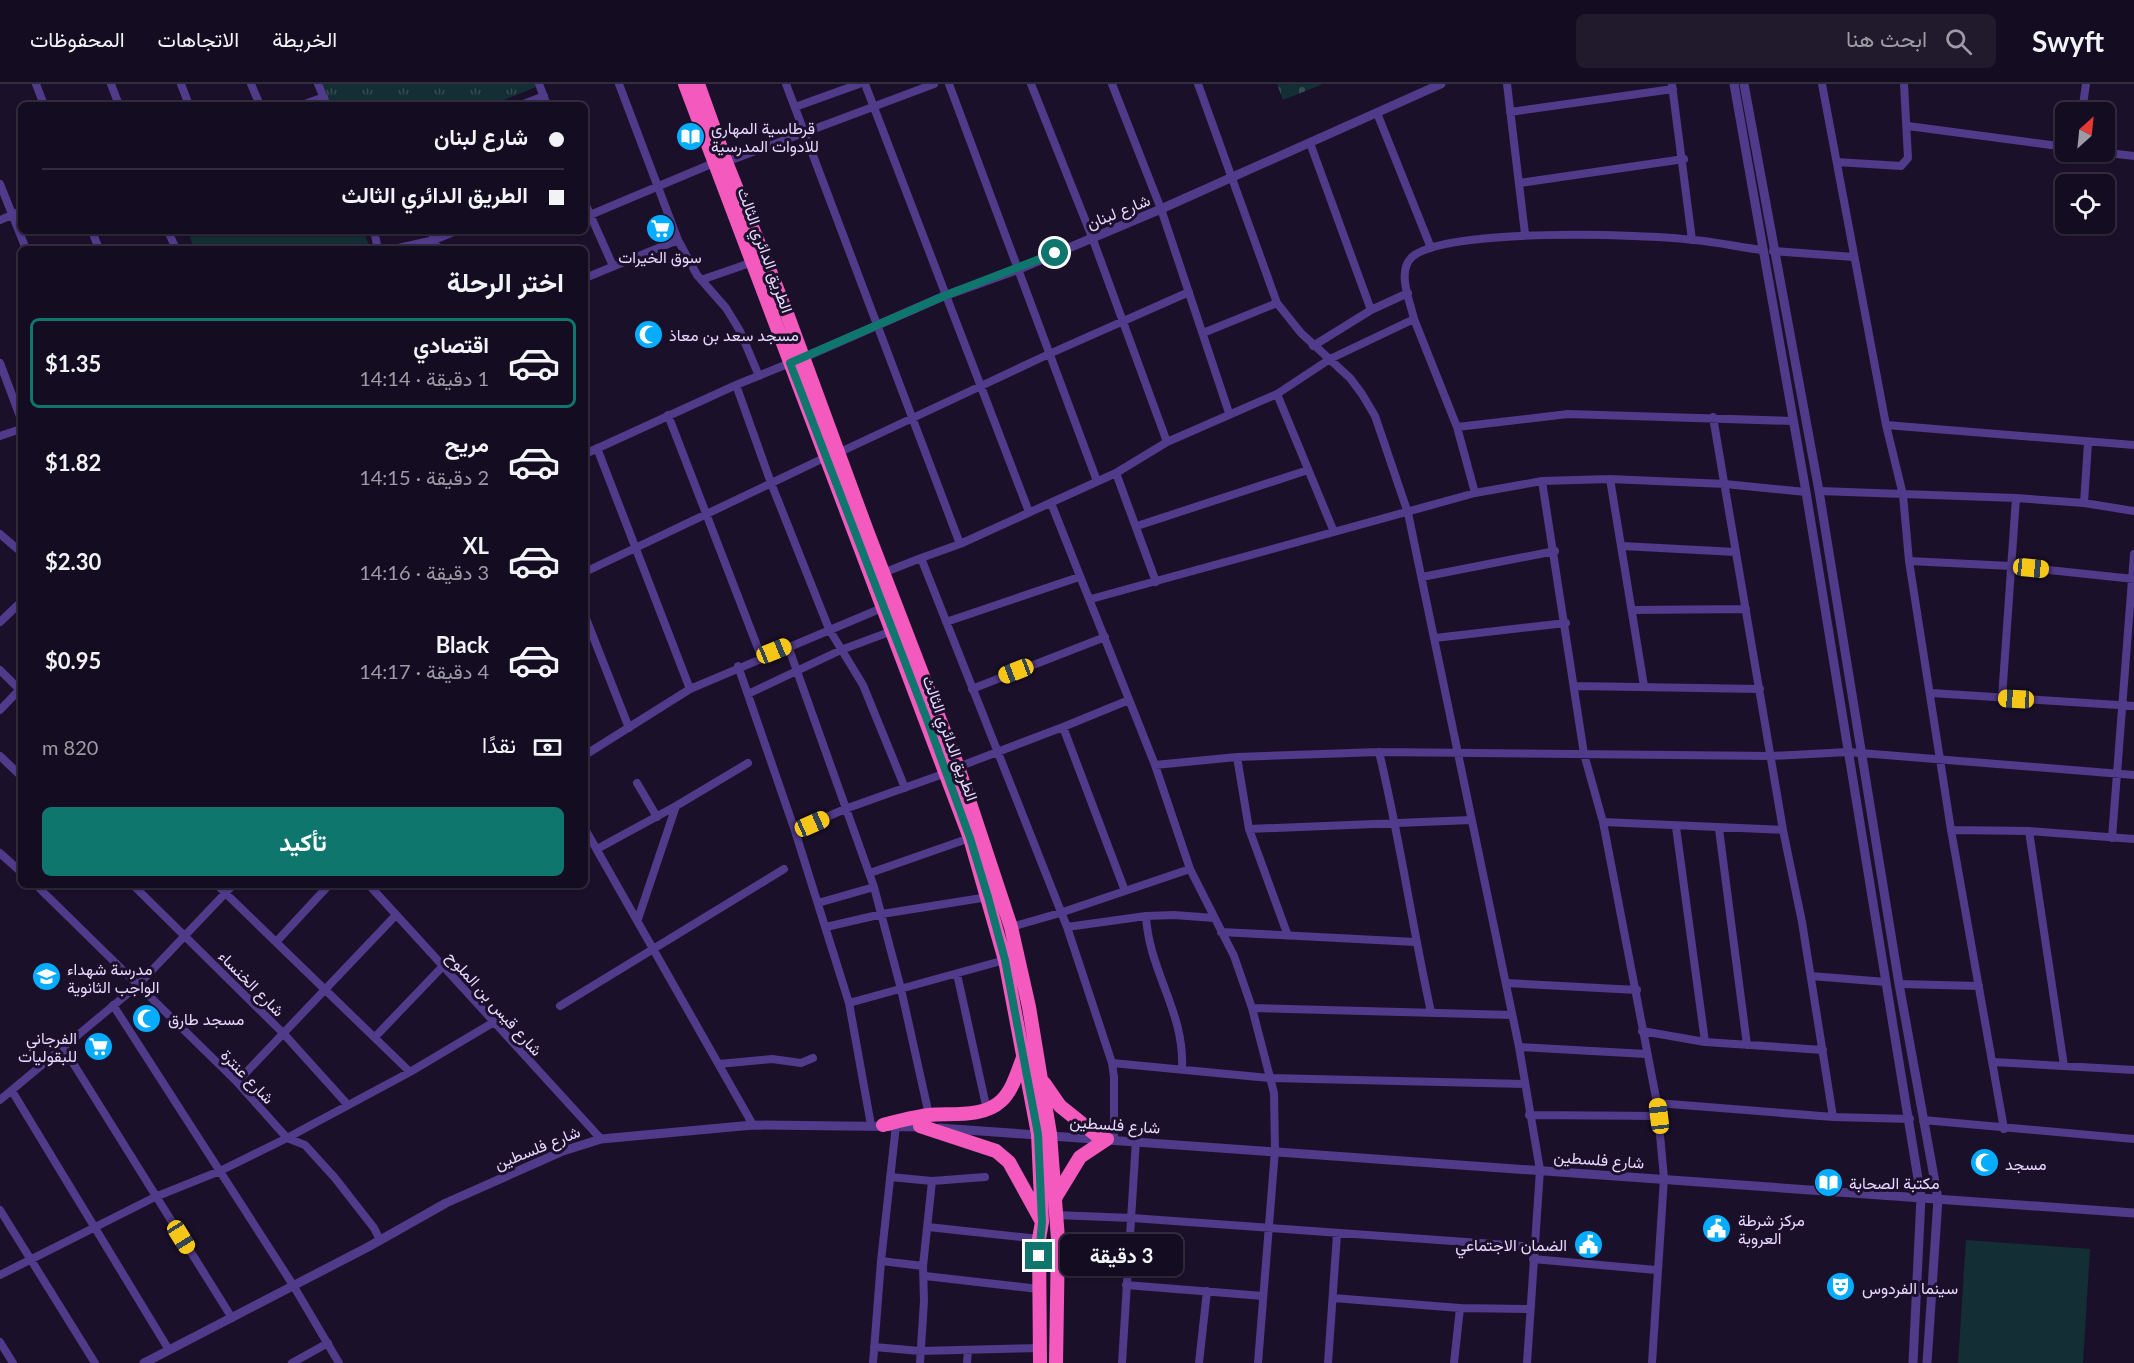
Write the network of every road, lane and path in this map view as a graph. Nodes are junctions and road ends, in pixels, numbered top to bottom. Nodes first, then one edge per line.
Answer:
1 (36, 84) edge
2 (111, 84) edge
3 (181, 84) edge
4 (251, 84) edge
5 (318, 84) edge
6 (539, 84) edge
7 (619, 84) edge
8 (685, 84) edge
9 (698, 84) edge
10 (786, 84) edge
11 (859, 84) edge
12 (865, 84) edge
13 (934, 84) edge
14 (948, 84) edge
15 (1031, 84) edge
16 (1112, 84) edge
17 (1198, 84) edge
18 (1442, 84) edge
19 (1507, 84) edge
20 (1734, 84) edge
21 (1744, 84) edge
22 (1822, 84) edge
23 (1904, 84) edge
24 (2086, 84) edge
25 (1673, 86) edge
26 (544, 96) junction
27 (325, 101) edge
28 (43, 102) edge
29 (118, 102) edge
30 (188, 102) edge
31 (259, 102) edge
32 (529, 102) edge
33 (546, 102) edge
34 (2083, 102) edge
35 (795, 107) junction
36 (873, 108) junction
37 (1510, 112) junction
38 (1377, 113) junction
39 (1908, 126) junction
40 (804, 132) junction
41 (1310, 143) junction
42 (2055, 146) edge
43 (2115, 154) edge
44 (2134, 156) edge
45 (1684, 159) junction
46 (721, 162) junction
47 (1837, 162) junction
48 (1233, 176) junction
49 (1520, 183) junction
50 (0, 184) edge
51 (658, 189) junction
52 (1161, 209) junction
53 (588, 210) edge
54 (17, 213) edge
55 (590, 215) junction
56 (0, 220) edge
57 (432, 234) edge
58 (449, 234) edge
59 (1525, 234) junction
60 (1092, 237) junction
61 (434, 240) junction
62 (678, 240) junction
63 (1692, 240) junction
64 (407, 246) edge
65 (437, 246) edge
66 (1431, 248) junction
67 (1762, 250) junction
68 (1773, 251) junction
69 (1854, 257) junction
70 (753, 262) junction
71 (613, 266) junction
72 (1018, 269) junction
73 (588, 277) edge
74 (702, 280) junction
75 (1189, 292) junction
76 (1408, 293) junction
77 (944, 296) junction
78 (1277, 303) junction
79 (1371, 310) junction
80 (1414, 319) junction
81 (1122, 321) junction
82 (876, 328) junction
83 (1203, 333) junction
84 (1313, 346) junction
85 (1049, 354) junction
86 (1330, 359) junction
87 (797, 361) junction
88 (0, 363) edge
89 (759, 376) junction
90 (736, 385) junction
91 (979, 387) junction
92 (1277, 393) junction
93 (18, 411) edge
94 (1229, 413) junction
95 (668, 415) junction
96 (1713, 417) junction
97 (912, 418) junction
98 (1792, 421) junction
99 (1886, 425) junction
100 (1457, 427) junction
101 (18, 430) edge
102 (0, 436) edge
103 (1167, 442) junction
104 (2088, 443) junction
105 (2134, 445) edge
106 (597, 448) junction
107 (588, 452) edge
108 (832, 455) junction
109 (1308, 470) junction
110 (1116, 473) junction
111 (1610, 479) junction
112 (1097, 481) junction
113 (1542, 481) junction
114 (771, 483) junction
115 (1725, 484) junction
116 (1819, 491) junction
117 (1806, 492) junction
118 (1475, 493) junction
119 (1903, 495) junction
120 (2016, 498) junction
121 (1051, 503) junction
122 (2084, 503) junction
123 (2134, 511) edge
124 (1029, 512) junction
125 (1408, 513) junction
126 (706, 516) junction
127 (1137, 526) junction
128 (1334, 532) junction
129 (0, 534) edge
130 (960, 544) junction
131 (1622, 546) junction
132 (635, 548) junction
133 (18, 549) edge
134 (1554, 551) junction
135 (1737, 552) junction
136 (2134, 554) edge
137 (921, 558) junction
138 (1909, 561) junction
139 (2011, 566) junction
140 (588, 571) edge
141 (883, 573) junction
142 (1079, 577) junction
143 (1422, 577) junction
144 (2133, 579) edge
145 (1156, 582) junction
146 (1091, 599) junction
147 (18, 605) edge
148 (882, 608) junction
149 (1746, 609) junction
150 (1633, 610) junction
151 (0, 622) edge
152 (946, 622) junction
153 (1566, 623) junction
154 (588, 624) edge
155 (829, 629) junction
156 (892, 631) junction
157 (1105, 636) junction
158 (1435, 638) junction
159 (788, 646) junction
160 (841, 650) junction
161 (760, 657) junction
162 (738, 666) junction
163 (0, 670) edge
164 (796, 670) junction
165 (18, 686) edge
166 (1575, 686) junction
167 (1644, 686) junction
168 (690, 689) junction
169 (972, 689) junction
170 (1760, 689) junction
171 (18, 692) edge
172 (1931, 693) junction
173 (748, 694) junction
174 (2002, 698) junction
175 (1129, 700) junction
176 (2122, 705) junction
177 (2134, 706) edge
178 (0, 710) edge
179 (1063, 727) junction
180 (629, 728) junction
181 (1000, 752) junction
182 (1379, 752) junction
183 (1848, 752) junction
184 (588, 753) edge
185 (1457, 753) junction
186 (1862, 753) junction
187 (1584, 754) junction
188 (0, 756) edge
189 (1772, 756) junction
190 (1237, 757) junction
191 (1942, 759) junction
192 (748, 763) dead end
193 (1155, 765) junction
194 (952, 770) junction
195 (18, 773) edge
196 (2117, 775) junction
197 (2134, 775) edge
198 (637, 783) dead end
199 (905, 788) junction
200 (676, 806) junction
201 (845, 809) junction
202 (657, 817) junction
203 (1471, 820) junction
204 (1603, 822) junction
205 (1396, 823) junction
206 (1676, 827) junction
207 (1249, 829) junction
208 (1719, 829) junction
209 (1783, 830) junction
210 (1952, 830) junction
211 (795, 831) junction
212 (2029, 831) junction
213 (588, 834) edge
214 (2112, 837) junction
215 (970, 838) junction
216 (2134, 839) edge
217 (597, 849) junction
218 (0, 853) edge
219 (18, 869) edge
220 (784, 869) dead end
221 (1190, 869) junction
222 (870, 873) junction
223 (874, 887) junction
224 (40, 888) edge
225 (136, 888) edge
226 (220, 888) edge
227 (230, 888) edge
228 (326, 888) edge
229 (372, 888) edge
230 (1125, 891) junction
231 (225, 893) junction
232 (988, 897) junction
233 (818, 903) junction
234 (1060, 913) junction
235 (882, 914) junction
236 (396, 915) junction
237 (1146, 916) junction
238 (1214, 918) junction
239 (638, 920) junction
240 (826, 927) junction
241 (1011, 927) junction
242 (1067, 927) junction
243 (1221, 932) junction
244 (184, 934) junction
245 (1288, 936) junction
246 (277, 941) junction
247 (1415, 942) junction
248 (654, 947) junction
249 (1005, 960) junction
250 (443, 966) junction
251 (957, 974) junction
252 (1811, 976) junction
253 (1886, 982) junction
254 (1506, 983) junction
255 (1899, 984) junction
256 (138, 985) junction
257 (1979, 986) junction
258 (326, 988) junction
259 (901, 988) junction
260 (1637, 990) junction
261 (849, 1003) junction
262 (113, 1005) junction
263 (560, 1006) dead end
264 (1252, 1008) junction
265 (1431, 1012) junction
266 (1512, 1015) junction
267 (494, 1022) junction
268 (1642, 1031) junction
269 (284, 1033) junction
270 (375, 1037) junction
271 (1705, 1042) junction
272 (1747, 1045) junction
273 (63, 1047) junction
274 (1519, 1047) junction
275 (1823, 1050) junction
276 (1646, 1053) junction
277 (1024, 1055) junction
278 (813, 1058) dead end
279 (1993, 1062) junction
280 (1112, 1063) junction
281 (719, 1064) junction
282 (2064, 1066) junction
283 (1182, 1069) junction
284 (2134, 1070) edge
285 (410, 1072) junction
286 (1269, 1078) junction
287 (1042, 1080) junction
288 (237, 1082) junction
289 (1525, 1084) junction
290 (12, 1090) junction
291 (0, 1100) edge
292 (1657, 1103) junction
293 (347, 1104) junction
294 (987, 1110) junction
295 (1529, 1115) junction
296 (1659, 1116) junction
297 (1833, 1117) junction
298 (1910, 1119) junction
299 (1923, 1120) junction
300 (925, 1121) junction
301 (753, 1125) junction
302 (883, 1125) junction
303 (2004, 1129) junction
304 (1044, 1134) junction
305 (287, 1138) junction
306 (601, 1139) junction
307 (1107, 1139) junction
308 (2134, 1139) edge
309 (1136, 1140) junction
310 (1275, 1150) junction
311 (1540, 1170) junction
312 (220, 1171) junction
313 (890, 1177) junction
314 (985, 1177) dead end
315 (1664, 1178) junction
316 (932, 1181) junction
317 (155, 1197) junction
318 (1055, 1197) junction
319 (1921, 1197) junction
320 (1938, 1198) junction
321 (0, 1210) edge
322 (2134, 1213) edge
323 (1056, 1215) junction
324 (1132, 1218) junction
325 (1042, 1222) junction
326 (94, 1227) junction
327 (928, 1227) junction
328 (1268, 1228) junction
329 (1337, 1234) junction
330 (1039, 1239) junction
331 (380, 1240) junction
332 (1535, 1247) junction
333 (1533, 1258) junction
334 (30, 1259) junction
335 (881, 1261) junction
336 (923, 1266) junction
337 (1656, 1270) junction
338 (0, 1275) edge
339 (925, 1276) junction
340 (1917, 1280) junction
341 (1933, 1281) junction
342 (293, 1285) junction
343 (1126, 1285) junction
344 (1039, 1289) junction
345 (1207, 1291) junction
346 (1263, 1296) junction
347 (1333, 1298) junction
348 (1460, 1308) junction
349 (1530, 1309) junction
350 (232, 1318) junction
351 (0, 1342) edge
352 (328, 1343) junction
353 (874, 1347) junction
354 (1040, 1348) junction
355 (169, 1350) junction
356 (968, 1350) junction
357 (921, 1351) junction
358 (13, 1363) edge
359 (95, 1363) edge
360 (144, 1363) edge
361 (292, 1363) edge
362 (339, 1363) edge
363 (873, 1363) edge
364 (920, 1363) edge
365 (967, 1363) edge
366 (1040, 1363) edge
367 (1056, 1363) edge
368 (1122, 1363) edge
369 (1199, 1363) edge
370 (1258, 1363) edge
371 (1328, 1363) edge
372 (1454, 1363) edge
373 (1527, 1363) edge
374 (1652, 1363) edge
375 (1913, 1363) edge
376 (1927, 1363) edge

1 - 28 street
2 - 29 street
3 - 30 street
4 - 31 street
5 - 27 street
6 - 26 street
7 - 51 street
8 - 46 highway, الطريق الدائري الثالث
9 - 46 highway, الطريق الدائري الثالث
10 - 35 street
11 - 35 street
12 - 36 street
13 - 36 street
14 - 72 street
15 - 60 street
16 - 52 street
17 - 48 street
18 - 38 street, شارع لبنان
19 - 37 street
20 - 67 street
21 - 68 street
22 - 47 street
23 - 39 street
24 - 34 street
25 - 37 street
25 - 45 street
26 - 32 street
26 - 33 street
35 - 40 street
36 - 40 street
36 - 77 street
37 - 49 street
38 - 41 street, شارع لبنان
38 - 66 street
39 - 42 street
39 - 47 street
40 - 46 street
40 - 82 street
41 - 48 street, شارع لبنان
41 - 79 street
43 - 44 street
45 - 49 street
45 - 63 street
46 - 51 street
46 - 70 highway, الطريق الدائري الثالث
46 - 87 highway, الطريق الدائري الثالث
47 - 69 street
48 - 52 street, شارع لبنان
48 - 78 street
49 - 59 street
50 - 54 street
51 - 55 street
51 - 62 street
52 - 60 street, شارع لبنان
52 - 75 street
53 - 55 street
54 - 56 street
55 - 71 street
57 - 61 street
58 - 61 street
59 - 63 street
59 - 66 street
60 - 72 street, شارع لبنان
60 - 81 street
61 - 64 street
61 - 65 street
62 - 71 street
62 - 74 street
63 - 67 street
66 - 76 street
67 - 98 street
68 - 69 street
68 - 116 street
69 - 99 street
70 - 74 street
70 - 87 highway, الطريق الدائري الثالث
71 - 73 street
72 - 77 street, شارع لبنان
72 - 85 street
74 - 89 street
75 - 81 street
75 - 83 street
76 - 79 street
76 - 80 street
77 - 82 street, شارع لبنان
77 - 91 street
78 - 83 street
78 - 84 street
79 - 84 street
80 - 86 street
80 - 100 street
81 - 85 street
81 - 103 street
82 - 87 street, شارع لبنان
82 - 97 street
83 - 94 street
84 - 86 street
85 - 91 street
85 - 112 street
86 - 92 street
86 - 125 street
87 - 89 street
87 - 108 highway, الطريق الدائري الثالث
88 - 93 street
89 - 90 street
90 - 95 street
90 - 114 street
91 - 97 street
91 - 124 street
92 - 94 street
92 - 109 street
94 - 103 street
95 - 106 street
95 - 126 street
96 - 98 street
96 - 100 street
96 - 115 street
97 - 108 street
97 - 130 street
98 - 117 street
99 - 104 street
99 - 119 street
100 - 118 street
101 - 102 street
103 - 110 street
104 - 105 street
104 - 122 street
106 - 107 street
106 - 132 street
108 - 114 street
108 - 141 highway, الطريق الدائري الثالث
108 - 148 highway, الطريق الدائري الثالث
109 - 127 street
109 - 128 street
110 - 112 street
110 - 127 street
111 - 113 street
111 - 115 street
111 - 131 street
112 - 121 street
113 - 118 street
113 - 134 street
114 - 126 street
114 - 155 street
115 - 117 street
115 - 135 street
116 - 119 street
116 - 186 street
117 - 183 street
118 - 125 street
119 - 120 street
119 - 138 street
120 - 122 street
120 - 139 street
121 - 124 street
121 - 142 street
122 - 123 street
124 - 130 street
125 - 128 street
125 - 143 street
126 - 132 street
126 - 161 street
127 - 145 street
128 - 145 street
129 - 133 street
130 - 137 street
131 - 135 street
131 - 150 street
132 - 140 street
132 - 168 street
134 - 143 street
134 - 153 street
135 - 149 street
136 - 144 street
137 - 141 street
137 - 152 street
138 - 139 street
138 - 172 street
139 - 144 street
139 - 174 street
141 - 194 highway, الطريق الدائري الثالث
142 - 146 street
142 - 152 street
143 - 158 street
144 - 176 street
145 - 146 street
146 - 157 street
147 - 151 street
148 - 155 street
148 - 156 highway, الطريق الدائري الثالث
149 - 150 street
149 - 170 street
150 - 167 street
152 - 169 street
153 - 158 street
153 - 166 street
154 - 180 street
155 - 159 street
155 - 160 street
156 - 160 street
156 - 194 highway, الطريق الدائري الثالث
157 - 169 street
157 - 175 street
158 - 185 street
159 - 161 street
159 - 164 street
160 - 164 street
160 - 199 street
161 - 162 street
162 - 168 street
162 - 173 street
163 - 165 street
164 - 173 street
164 - 201 street
166 - 167 street
166 - 187 street
167 - 170 street
168 - 180 street
169 - 181 street
170 - 189 street
171 - 178 street
172 - 174 street
172 - 191 street
173 - 211 street
174 - 176 street
175 - 179 street
175 - 193 street
176 - 177 street
176 - 196 street
179 - 181 street
179 - 230 street
180 - 184 street
181 - 194 street
181 - 234 street
182 - 185 street
182 - 190 street
182 - 205 street
183 - 186 street
183 - 189 street
183 - 253 street
185 - 187 street
185 - 203 street
186 - 191 street
186 - 255 street
187 - 189 street
187 - 204 street
188 - 195 street
189 - 209 street
190 - 193 street
190 - 207 street
191 - 196 street
191 - 210 street
192 - 200 street
193 - 221 street
194 - 199 street
194 - 215 highway, الطريق الدائري الثالث
194 - 241 highway, الطريق الدائري الثالث
196 - 197 street
196 - 214 street
198 - 202 street
199 - 201 street
200 - 202 street
200 - 239 street
201 - 211 street
201 - 222 street
202 - 217 street
203 - 205 street
203 - 254 street
204 - 206 street
204 - 260 street
205 - 207 street
205 - 247 street
206 - 208 street
206 - 271 street
207 - 245 street
208 - 209 street
208 - 272 street
209 - 252 street
210 - 212 street
210 - 257 street
211 - 233 street
212 - 214 street
212 - 282 street
213 - 217 street
214 - 216 street
215 - 222 street
215 - 232 highway, الطريق الدائري الثالث
217 - 239 street
218 - 219 street
220 - 248 street
221 - 230 street
221 - 238 street
222 - 223 street
223 - 233 street
223 - 235 street
224 - 256 street, شارع عنترة
225 - 244 street, شارع الخنساء
226 - 231 street
227 - 231 street
228 - 246 street
229 - 236 street, شارع قيس بن الملوح
230 - 234 street
231 - 244 street
231 - 246 street
232 - 235 street
232 - 249 highway, الطريق الدائري الثالث
233 - 240 street
234 - 241 street
234 - 242 street
235 - 240 street
235 - 259 street
236 - 250 street, شارع قيس بن الملوح
236 - 258 street
237 - 238 street
237 - 242 street
237 - 283 street
238 - 243 street
239 - 248 street
240 - 261 street
241 - 287 highway, الطريق الدائري الثالث
242 - 280 street
243 - 245 street
243 - 264 street
244 - 256 street
244 - 269 street, شارع الخنساء
245 - 247 street
246 - 258 street
247 - 265 street
248 - 263 street
248 - 281 street
249 - 251 street
249 - 277 highway, الطريق الدائري الثالث
250 - 267 street, شارع قيس بن الملوح
250 - 270 street
251 - 259 street
251 - 294 street
252 - 253 street
252 - 275 street
253 - 298 street
254 - 260 street
254 - 266 street
255 - 257 street
255 - 299 street
256 - 262 street
256 - 288 street, شارع عنترة
257 - 279 street
258 - 269 street
258 - 270 street
259 - 261 street
259 - 300 street
260 - 268 street
261 - 302 street
262 - 273 street
262 - 312 street
264 - 265 street
264 - 286 street
265 - 266 street
266 - 274 street
267 - 285 street
267 - 306 street, شارع قيس بن الملوح
268 - 271 street
268 - 276 street
269 - 288 street
269 - 293 street, شارع الخنساء
270 - 285 street
271 - 272 street
272 - 275 street
273 - 290 street
273 - 317 street
274 - 276 street
274 - 289 street
275 - 297 street
276 - 292 street
277 - 294 highway
277 - 304 highway, الطريق الدائري الثالث
278 - 281 street
279 - 282 street
279 - 303 street
280 - 283 street
280 - 307 street
281 - 301 street
282 - 284 street
283 - 286 street
285 - 293 street
286 - 289 street
286 - 310 street
287 - 304 highway, الطريق الدائري الثالث
287 - 307 highway
288 - 305 street, شارع عنترة
289 - 295 street
290 - 291 street
290 - 326 street
292 - 296 street
292 - 297 street
293 - 305 street
294 - 300 highway
295 - 296 street
295 - 311 street
296 - 315 street
297 - 298 street
298 - 319 street
299 - 303 street
299 - 320 street
300 - 302 highway
300 - 304 street, شارع فلسطين
300 - 325 highway
301 - 302 street, شارع فلسطين
301 - 306 street, شارع فلسطين
302 - 313 street
303 - 308 street
304 - 307 street, شارع فلسطين
304 - 318 highway, الطريق الدائري الثالث
304 - 325 highway, الطريق الدائري الثالث
305 - 312 street
305 - 331 street, شارع عنترة
306 - 331 street, شارع فلسطين
307 - 309 street, شارع فلسطين
307 - 318 highway
309 - 310 street, شارع فلسطين
309 - 324 street
310 - 311 street, شارع فلسطين
310 - 328 street
311 - 315 street, شارع فلسطين
311 - 332 street
312 - 317 street
312 - 342 street
313 - 316 street
313 - 335 street
314 - 316 street
315 - 319 street, شارع فلسطين
315 - 337 street
316 - 327 street
317 - 326 street
317 - 350 street
318 - 323 highway, الطريق الدائري الثالث
319 - 320 street, شارع فلسطين
319 - 340 street
320 - 322 street, شارع فلسطين
320 - 341 street
321 - 334 street
323 - 324 street
323 - 367 highway, الطريق الدائري الثالث
324 - 328 street
324 - 343 street
325 - 330 highway, الطريق الدائري الثالث
326 - 334 street
326 - 355 street
327 - 330 street
327 - 336 street
328 - 329 street
328 - 346 street
329 - 332 street
329 - 347 street
330 - 344 highway, الطريق الدائري الثالث
331 - 342 street, شارع فلسطين
332 - 333 street
333 - 337 street
333 - 349 street
334 - 338 street
334 - 359 street
335 - 336 street
335 - 353 street
336 - 339 street
337 - 374 street
339 - 344 street
339 - 357 street
340 - 341 street
340 - 375 street
341 - 376 street
342 - 350 street, شارع فلسطين
342 - 352 street
343 - 345 street
343 - 368 street
344 - 354 highway, الطريق الدائري الثالث
345 - 346 street
345 - 369 street
346 - 370 street
347 - 348 street
347 - 371 street
348 - 349 street
348 - 372 street
349 - 373 street
350 - 355 street, شارع فلسطين
351 - 358 street
352 - 361 street
352 - 362 street
353 - 357 street
353 - 363 street
354 - 356 street
354 - 366 highway, الطريق الدائري الثالث
355 - 360 street, شارع فلسطين
356 - 357 street
356 - 365 street
357 - 364 street

